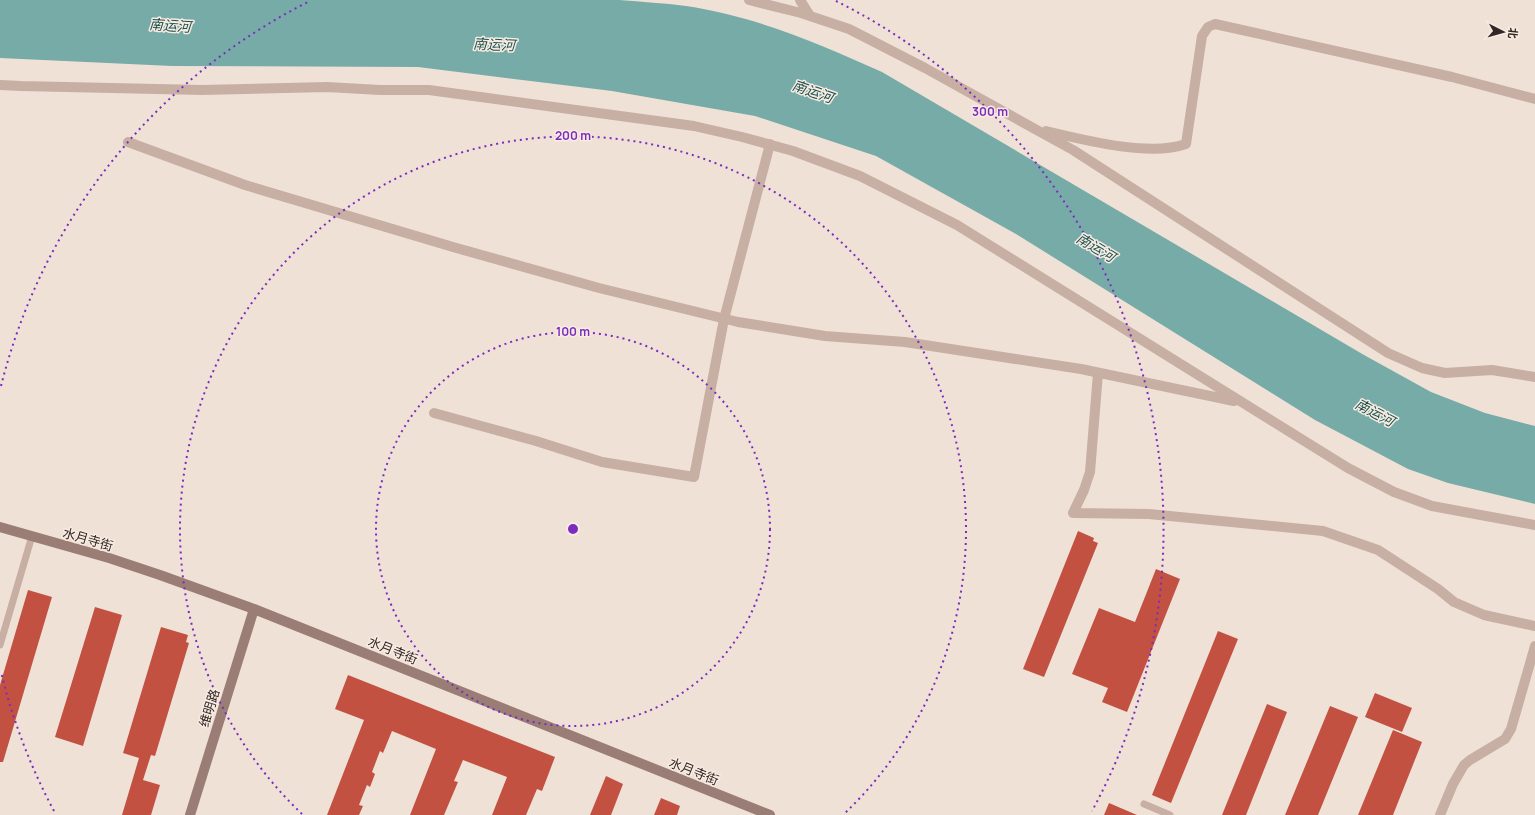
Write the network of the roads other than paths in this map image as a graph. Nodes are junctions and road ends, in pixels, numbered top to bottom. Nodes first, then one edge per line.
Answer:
1 (749, 0) edge
2 (800, 0) edge
3 (810, 16) junction
4 (0, 85) edge
5 (1535, 99) edge
6 (1034, 128) junction
7 (128, 142) dead end
8 (770, 144) junction
9 (724, 319) junction
10 (1098, 372) junction
11 (1535, 378) edge
12 (1242, 403) junction
13 (434, 413) dead end
14 (1535, 525) edge
15 (0, 527) edge
16 (32, 536) junction
17 (254, 609) junction
18 (1535, 626) edge
19 (0, 645) edge
20 (1535, 646) edge
21 (1144, 804) dead end
22 (190, 815) edge
23 (770, 815) edge
24 (1170, 815) edge
25 (1440, 815) edge

1 - 3 street
2 - 3 street
3 - 6 street
4 - 8 street
5 - 6 street
6 - 11 street
7 - 9 street
8 - 9 street
8 - 12 street
9 - 10 street
9 - 13 street
10 - 12 street
10 - 18 street
12 - 14 street
15 - 16 street, 水月寺街
16 - 17 street, 水月寺街
16 - 19 lane
17 - 22 street, 维明路
17 - 23 street, 水月寺街
20 - 25 street
21 - 24 lane

